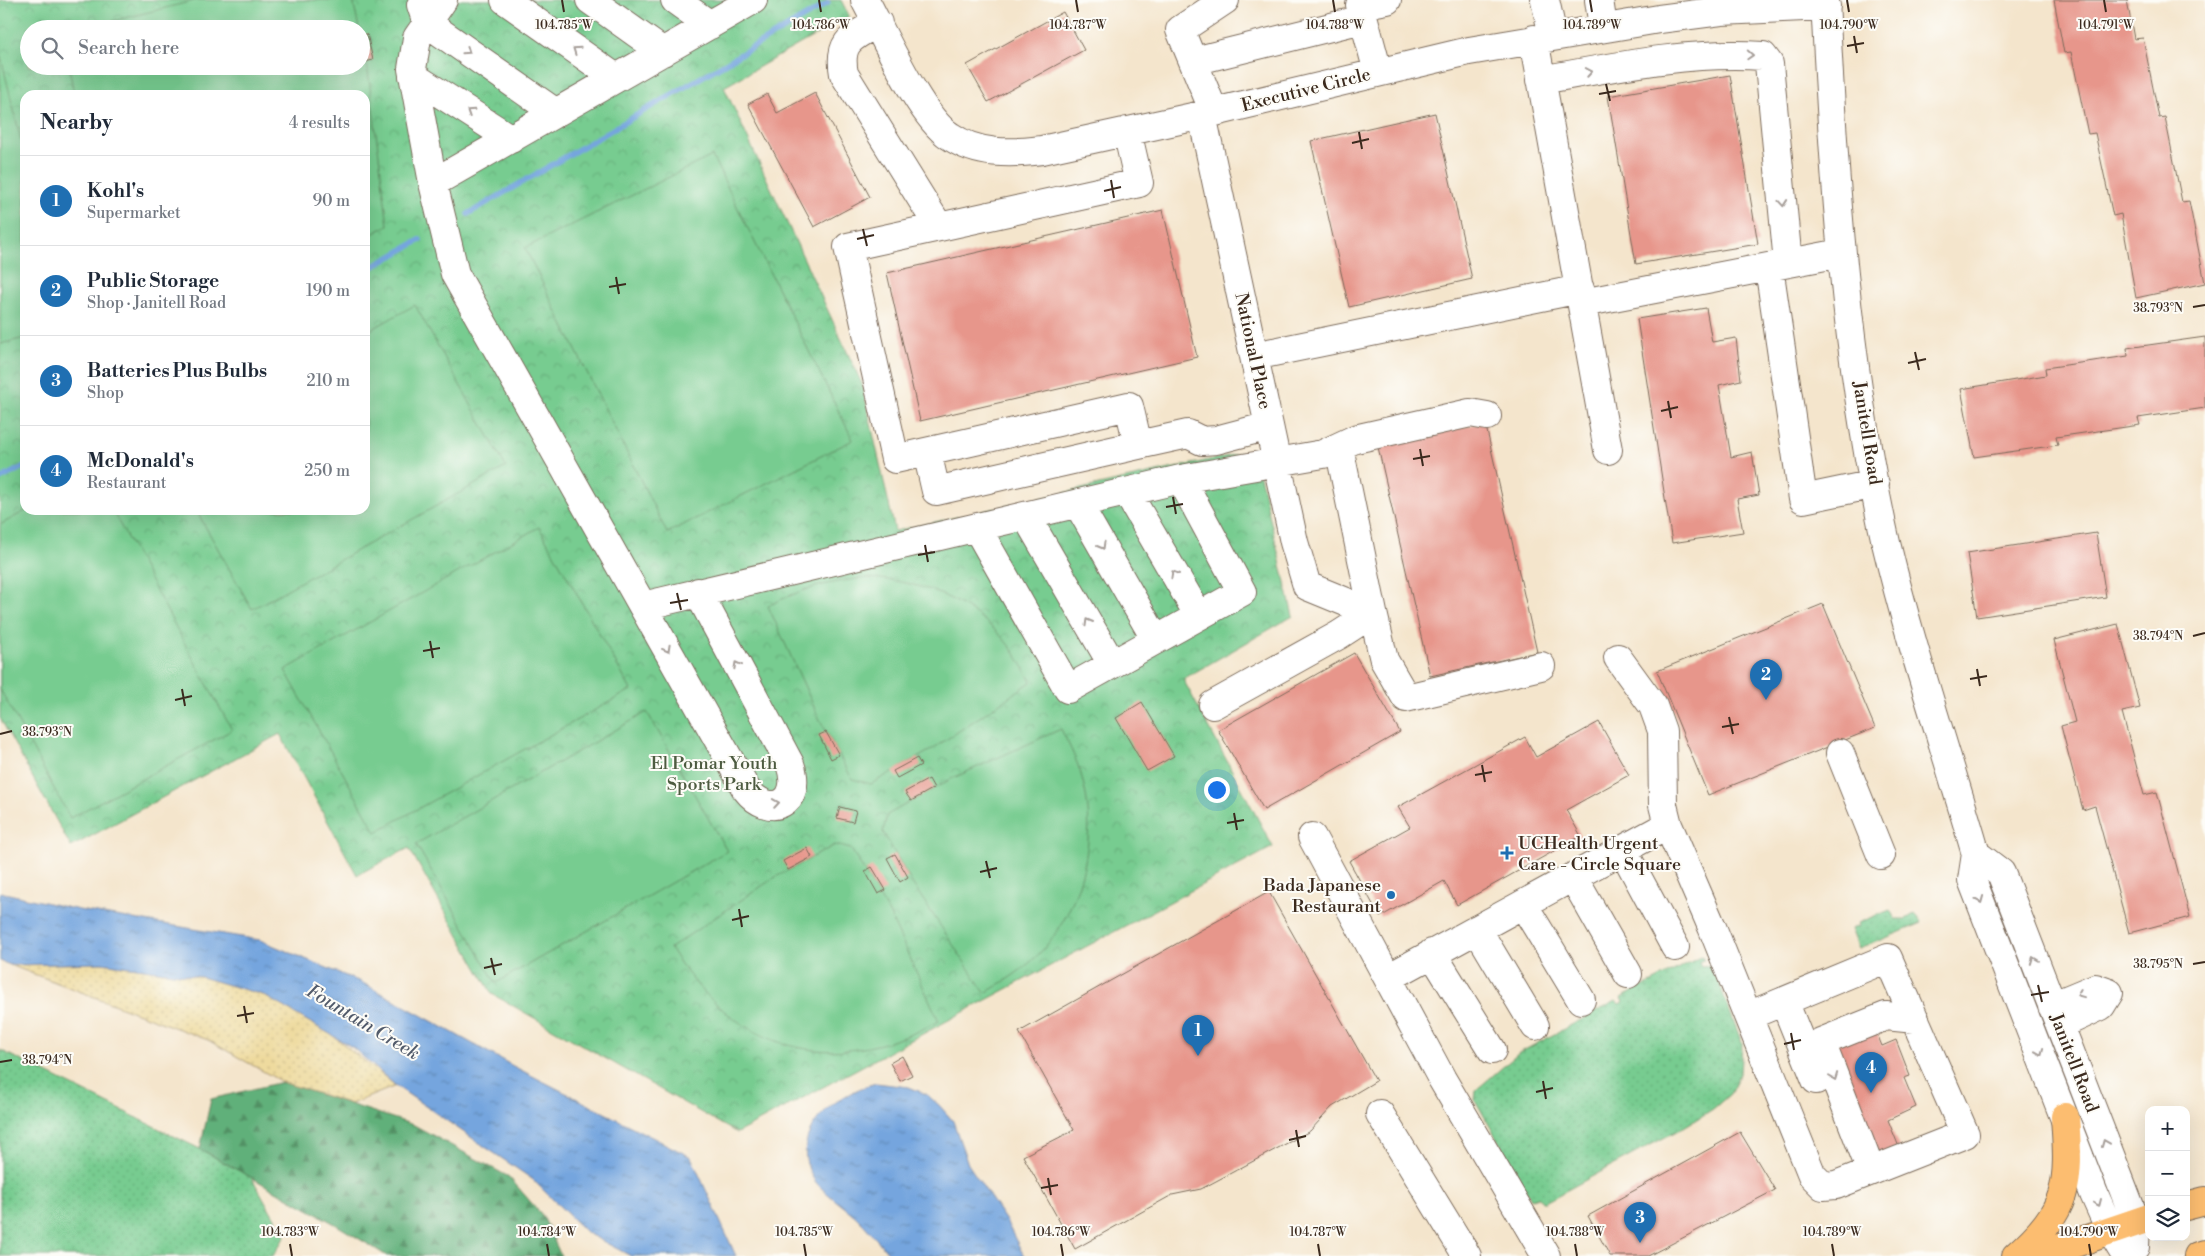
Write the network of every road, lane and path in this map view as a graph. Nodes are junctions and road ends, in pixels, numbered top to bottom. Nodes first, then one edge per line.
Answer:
1 (443, 0) edge
2 (505, 0) edge
3 (590, 0) edge
4 (675, 0) edge
5 (753, 0) edge
6 (1225, 0) edge
7 (1387, 0) edge
8 (1545, 0) edge
9 (1599, 0) edge
10 (1826, 3) edge
11 (1360, 8) edge
12 (872, 11) edge
13 (424, 12) edge
14 (710, 25) junction
15 (1603, 27) junction
16 (1543, 38) junction
17 (663, 52) junction
18 (1194, 61) junction
19 (1378, 72) junction
20 (414, 76) junction
21 (616, 78) junction
22 (1541, 80) junction
23 (556, 113) junction
24 (1208, 114) junction
25 (1127, 131) junction
26 (511, 139) junction
27 (434, 183) junction
28 (939, 227) junction
29 (1841, 253) junction
30 (1778, 265) junction
31 (1581, 296) junction
32 (1254, 356) junction
33 (1487, 416) dead end
34 (1269, 426) junction
35 (1138, 445) junction
36 (1339, 447) junction
37 (1608, 450) dead end
38 (927, 452) junction
39 (1277, 461) junction
40 (1181, 479) junction
41 (1875, 484) junction
42 (1127, 492) junction
43 (1078, 504) junction
44 (1026, 516) junction
45 (977, 528) junction
46 (698, 592) junction
47 (643, 606) junction
48 (1373, 613) junction
49 (1199, 616) junction
50 (1156, 640) junction
51 (1618, 658) dead end
52 (1112, 664) junction
53 (1541, 666) dead end
54 (1213, 705) dead end
55 (1840, 753) dead end
56 (1668, 825) junction
57 (1312, 837) dead end
58 (1623, 850) junction
59 (1976, 854) junction
60 (1881, 855) dead end
61 (1573, 877) junction
62 (1522, 904) junction
63 (1477, 929) junction
64 (1675, 947) dead end
65 (1432, 953) junction
66 (1628, 974) dead end
67 (1388, 978) junction
68 (1581, 1000) dead end
69 (1784, 1001) junction
70 (1911, 1011) junction
71 (1748, 1016) junction
72 (1535, 1026) dead end
73 (1492, 1050) dead end
74 (1380, 1114) dead end
75 (2065, 1117) junction
76 (1863, 1174) junction
77 (2205, 1201) edge
78 (2190, 1205) edge
79 (2142, 1220) edge
80 (2110, 1230) junction
81 (2205, 1254) edge
82 (1467, 1256) edge
83 (1546, 1256) edge
84 (2016, 1256) edge
85 (2037, 1256) edge
86 (2126, 1256) edge
87 (2135, 1256) edge
88 (2198, 1256) edge

1 - 13 street
21 -> 2 street
3 - 17 street
4 - 14 street
5 - 14 street
6 - 18 street, National Place
7 - 11 street
8 - 16 street
9 - 15 street
10 - 15 street, Executive Circle
10 - 29 street, Janitell Road
11 - 18 street
11 - 19 street
12 - 25 street, Executive Circle
12 - 28 street
13 - 20 street
13 -> 23 street
14 - 17 street
15 - 16 street, Executive Circle
16 - 19 street, Executive Circle
16 - 22 street
17 - 21 street
18 - 24 street, National Place
19 - 24 street, Executive Circle
26 -> 20 street
20 - 27 street
21 - 23 street
22 -> 30 street
22 - 31 street
23 - 26 street
24 - 25 street, Executive Circle
24 - 32 street, National Place
25 - 28 street
26 - 27 street
27 - 47 street
28 - 38 street
29 - 30 street
29 - 41 street, Janitell Road
30 - 31 street
30 - 41 street
31 - 32 street
31 - 37 street
32 - 34 street, National Place
33 - 36 street
34 - 35 street
34 - 39 street, National Place
35 - 38 street
35 - 38 street
36 - 39 street
36 - 48 street
39 - 40 street
39 - 48 street, National Place
40 - 42 street
40 - 49 street
41 - 59 street, Janitell Road
42 - 43 street
49 -> 42 street
43 - 44 street
43 -> 50 street
44 - 45 street
52 -> 44 street
45 - 46 street
45 - 52 street
46 - 47 street
47 -> 46 street
48 - 53 street
48 - 54 street
49 - 50 street
50 - 52 street
51 - 56 street
55 - 60 street
56 - 58 street
56 - 71 street
57 - 67 street
58 - 61 street
58 - 64 street
59 -> 75 street, Janitell Road
79 -> 59 street, Janitell Road
61 - 62 street
61 - 66 street
62 - 63 street
62 - 68 street
63 - 65 street
63 - 72 street
65 - 67 street
65 - 73 street
67 - 83 street
69 - 70 street
69 - 71 street
69 - 76 street
70 -> 76 street
70 - 76 street
71 - 76 street
74 - 82 street
75 -> 80 street, Janitell Road
75 - 84 main road
77 - 78 main road
79 - 80 main road
79 - 87 street, Janitell Road
80 - 85 main road
80 - 86 street, Janitell Road
81 - 88 main road

